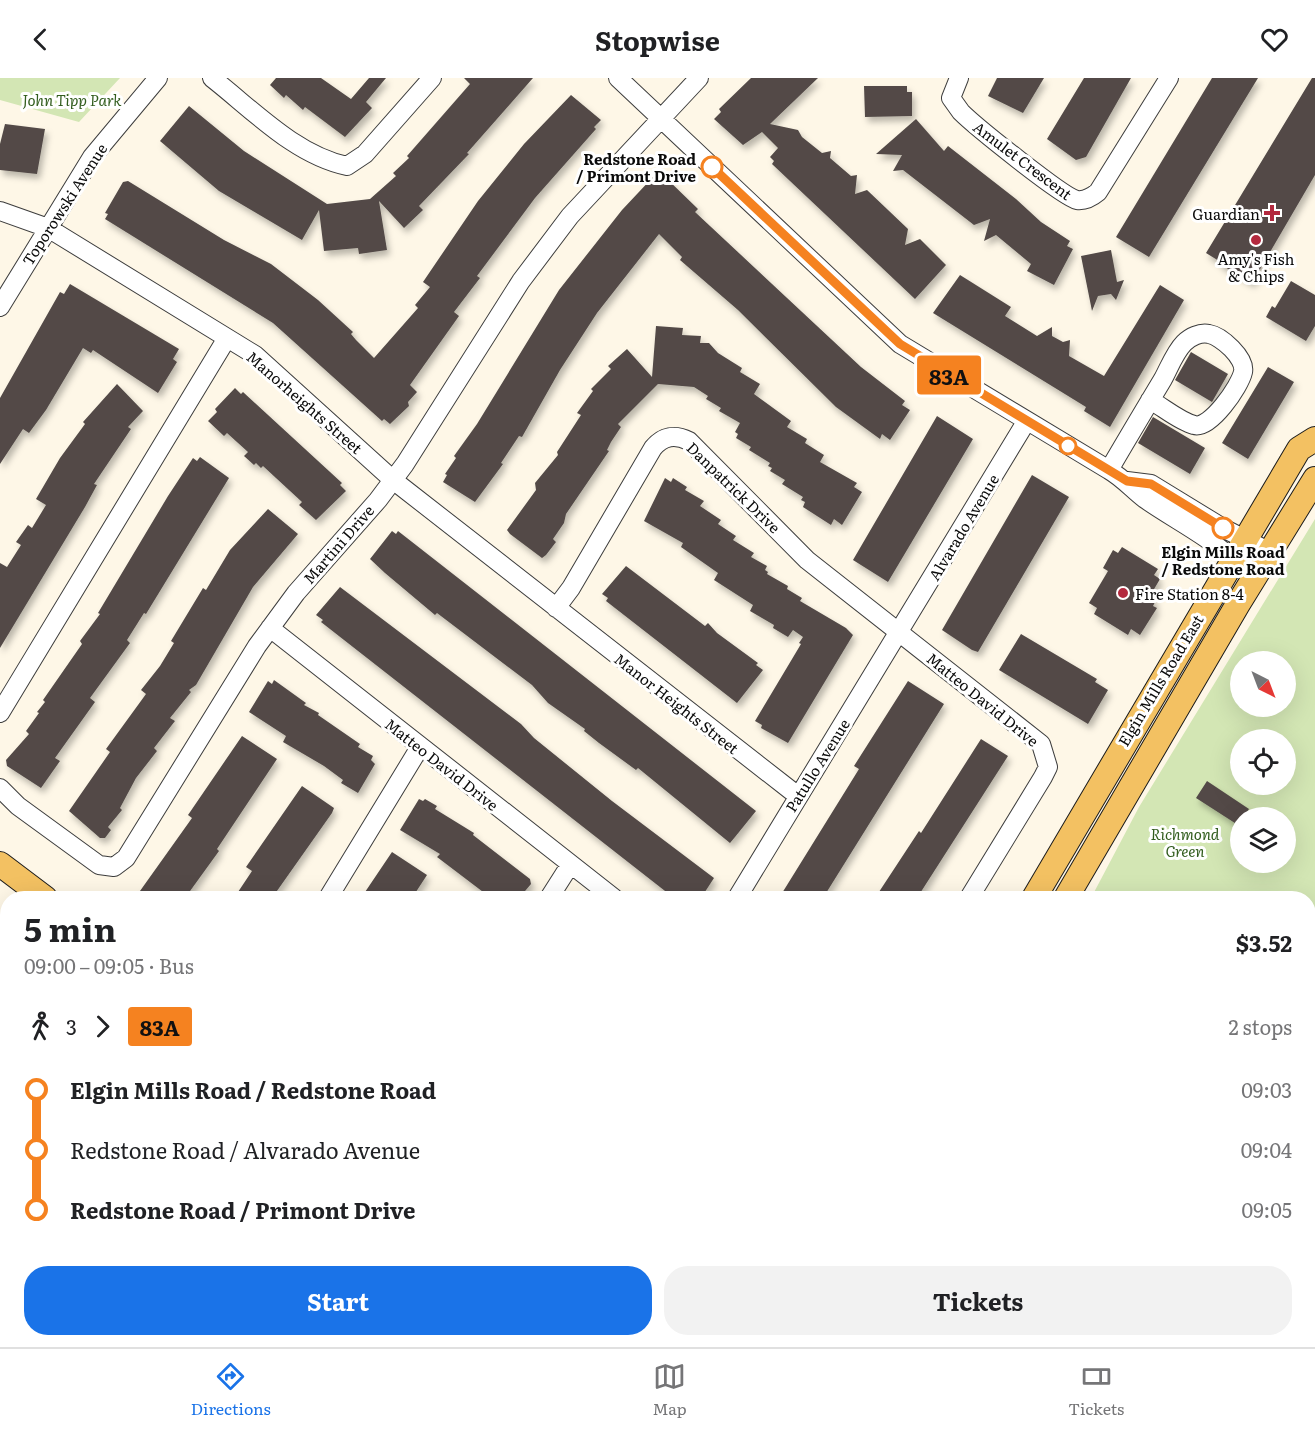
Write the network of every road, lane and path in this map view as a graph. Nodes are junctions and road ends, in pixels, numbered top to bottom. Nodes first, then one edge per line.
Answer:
1 (158, 78) edge
2 (212, 78) edge
3 (432, 78) edge
4 (618, 78) edge
5 (699, 78) edge
6 (959, 78) edge
7 (1169, 78) edge
8 (659, 118) junction
9 (0, 211) edge
10 (48, 228) junction
11 (0, 307) edge
12 (227, 338) junction
13 (1150, 400) junction
14 (1026, 422) junction
15 (1315, 439) edge
16 (1109, 470) junction
17 (1315, 479) edge
18 (393, 480) junction
19 (1127, 481) junction
20 (1245, 539) junction
21 (1270, 552) junction
22 (1233, 560) junction
23 (556, 609) junction
24 (270, 628) junction
25 (899, 633) junction
26 (0, 713) edge
27 (420, 747) junction
28 (0, 788) edge
29 (798, 796) junction
30 (0, 864) edge
31 (570, 865) junction
32 (36, 891) edge
33 (332, 891) edge
34 (553, 891) edge
35 (605, 891) edge
36 (742, 891) edge
37 (973, 891) edge
38 (1038, 891) edge
39 (1070, 891) edge

1 - 10 street, Toporowski Avenue
2 - 3 street
4 - 8 street
5 - 8 street, Martini Drive
6 - 7 street, Amulet Crescent
8 - 14 street
8 - 18 street, Martini Drive
9 - 10 street, Manorheights Street
10 - 11 street, Toporowski Avenue
10 - 12 street, Manorheights Street
12 - 18 street, Manorheights Street
12 - 26 street
13 - 13 street
13 - 16 street
14 - 16 street
14 - 25 street, Alvarado Avenue
15 - 20 main road, Elgin Mills Road East
16 - 19 street
17 - 21 main road, Elgin Mills Road East
18 - 23 street, Manorheights Street
18 - 24 street, Martini Drive
19 - 20 street
19 - 22 street
20 - 21 street
20 - 22 main road, Elgin Mills Road East
21 - 39 main road, Elgin Mills Road East
22 - 38 main road, Elgin Mills Road East
23 - 25 street, Danpatrick Drive
23 - 29 street, Manor Heights Street
24 - 27 street, Matteo David Drive
24 - 28 street, Martini Drive
25 - 29 street, Patullo Avenue
25 - 37 street, Matteo David Drive
27 - 31 street, Matteo David Drive
27 - 33 street
29 - 36 street, Patullo Avenue
30 - 32 main road
31 - 34 street
31 - 35 street, Matteo David Drive

